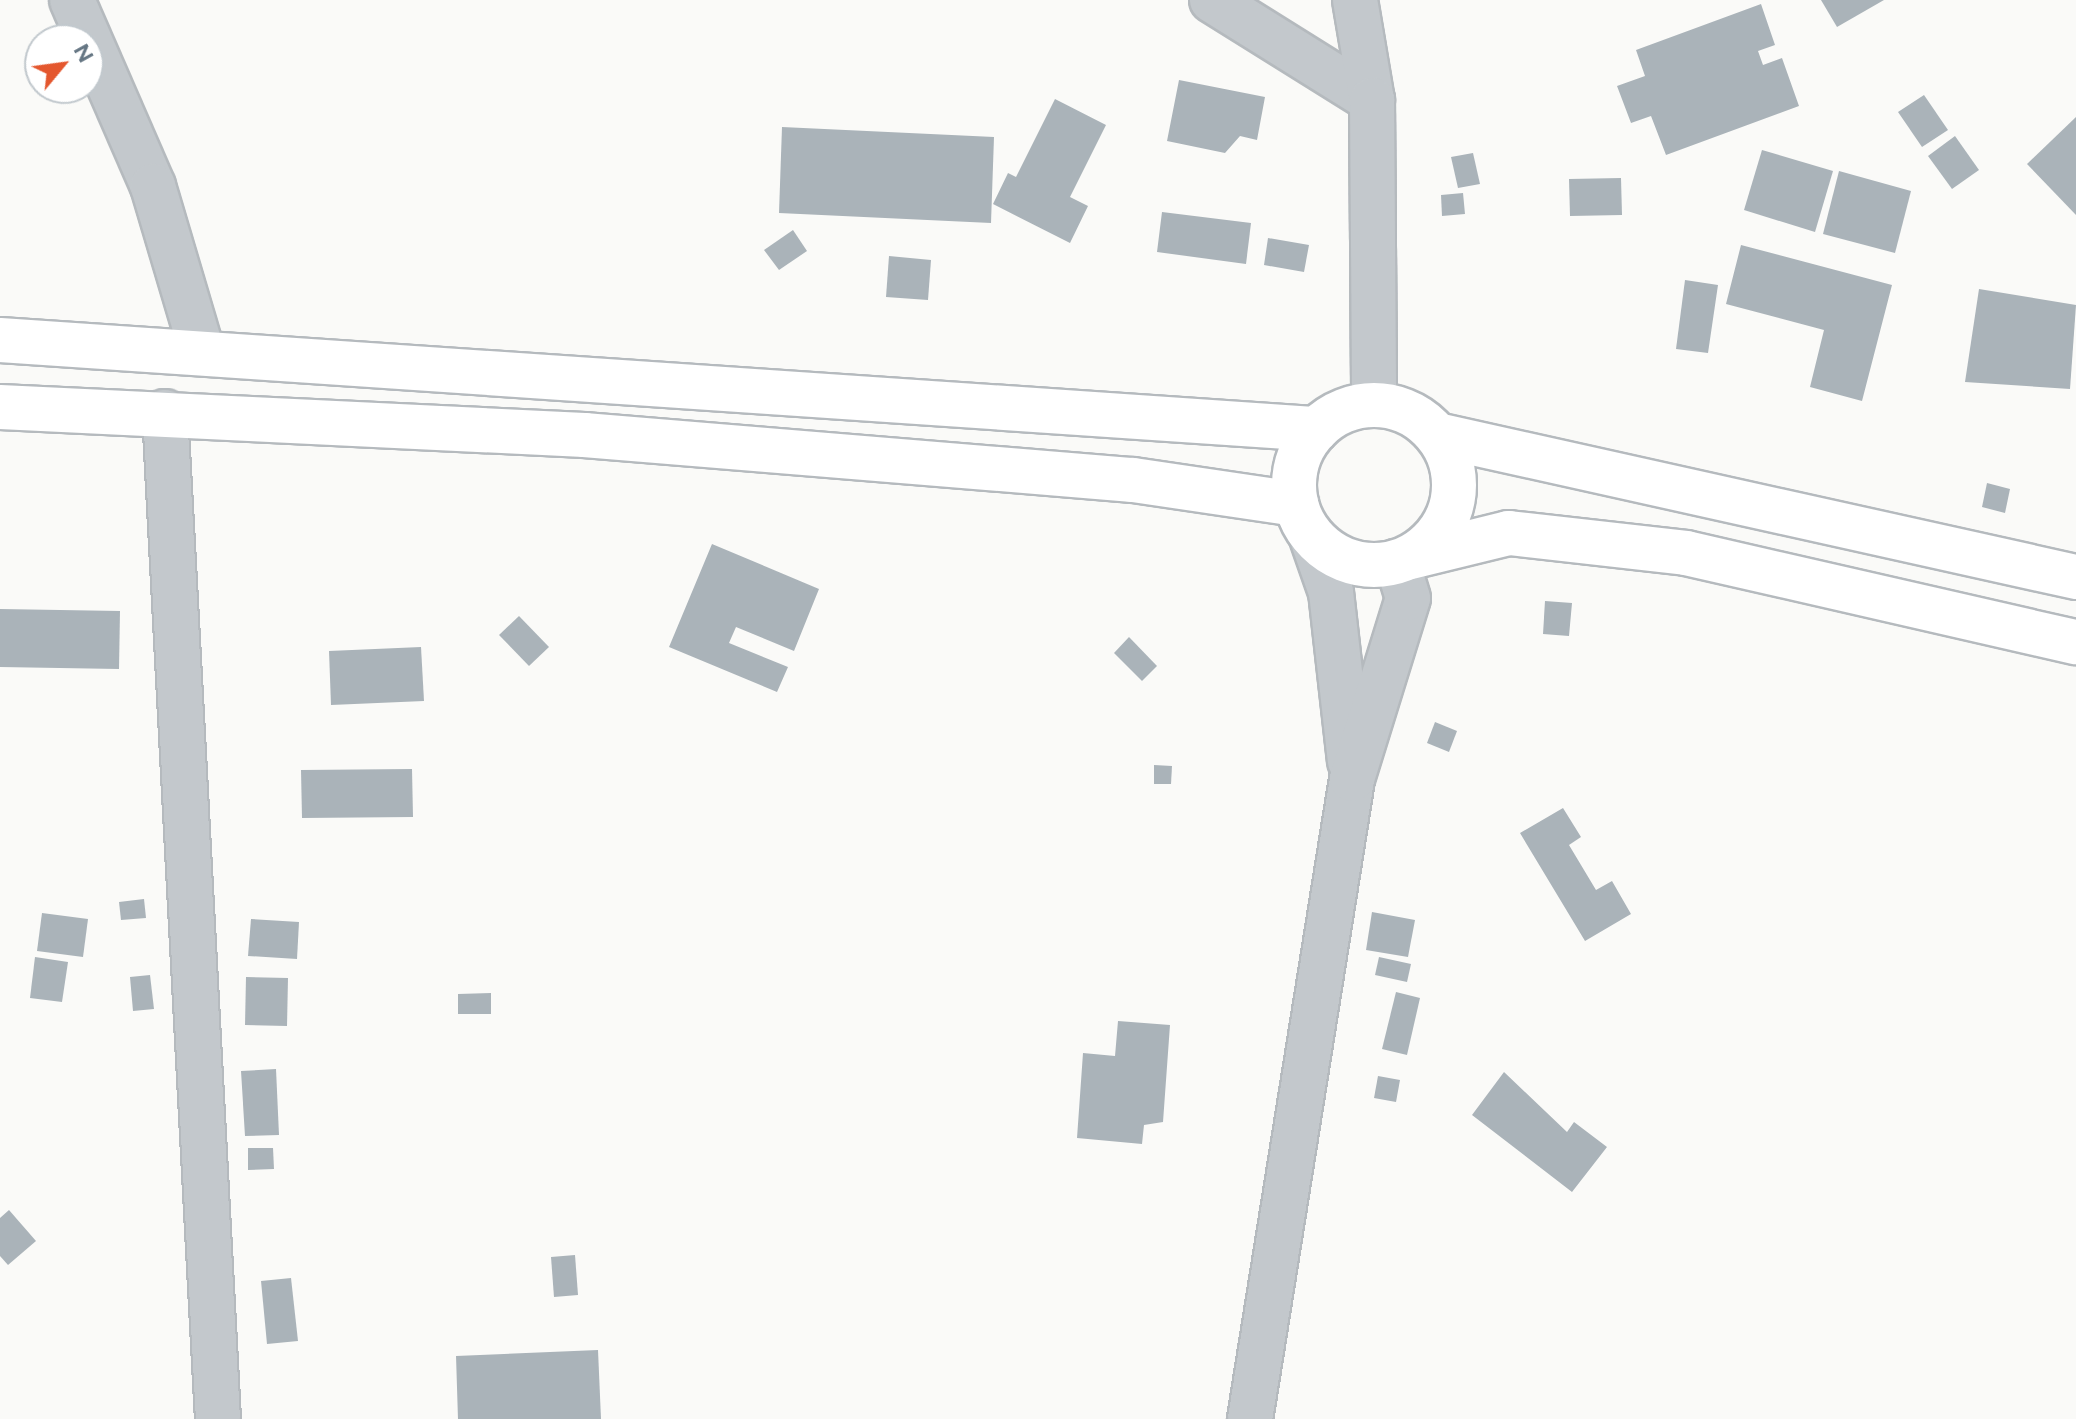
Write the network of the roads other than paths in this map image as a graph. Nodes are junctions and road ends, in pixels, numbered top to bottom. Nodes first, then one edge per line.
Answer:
1 (72, 0) edge
2 (1212, 0) edge
3 (1355, 0) edge
4 (1372, 100) junction
5 (0, 340) edge
6 (201, 348) junction
7 (1374, 405) junction
8 (0, 407) edge
9 (165, 412) junction
10 (1317, 429) junction
11 (1437, 435) junction
12 (1304, 519) junction
13 (1404, 560) junction
14 (2076, 577) edge
15 (2076, 642) edge
16 (1352, 779) junction
17 (218, 1419) edge
18 (1250, 1419) edge

1 - 6 street
2 - 4 street
3 - 4 street
4 - 7 street
5 - 6 main road
6 - 10 main road
7 - 10 main road
7 - 11 main road
8 - 9 main road
9 - 12 main road
9 - 17 street
10 - 12 main road
11 - 13 main road
11 - 14 main road
12 - 13 main road
12 - 16 street
13 - 15 main road
13 - 16 street
16 - 18 street

